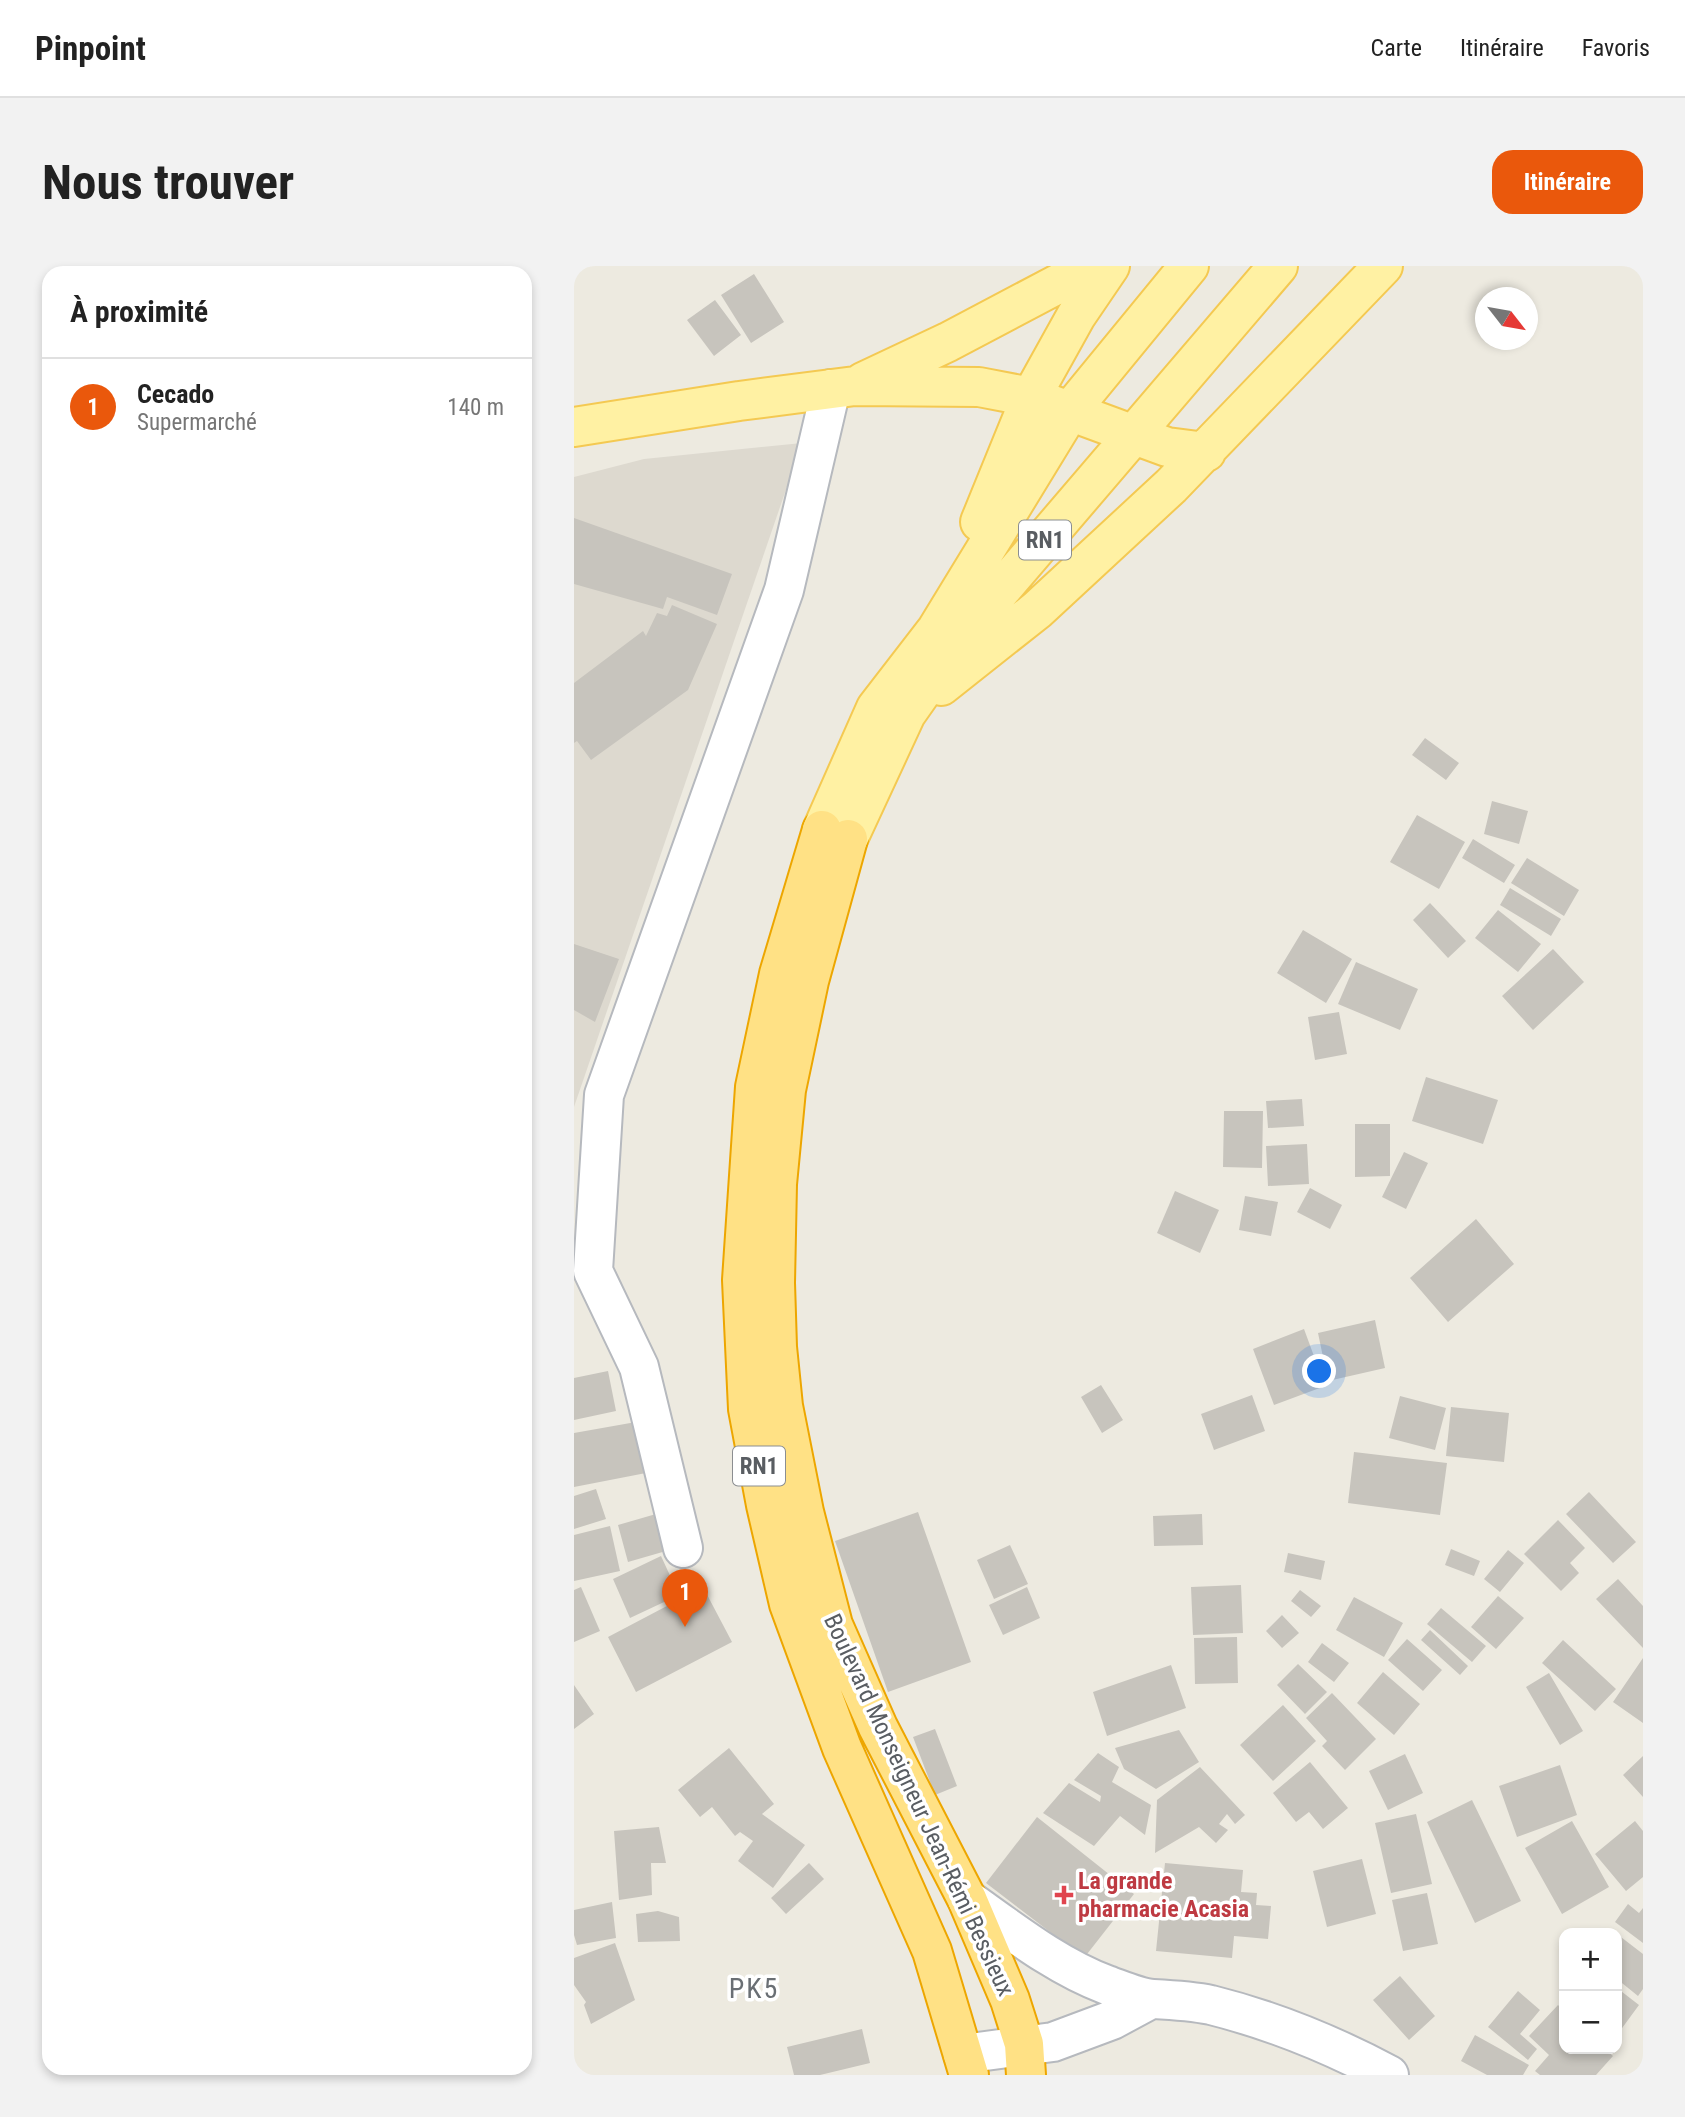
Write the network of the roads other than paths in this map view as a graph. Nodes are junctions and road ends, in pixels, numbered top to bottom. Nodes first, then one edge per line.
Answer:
1 (1092, 266) edge
2 (1110, 266) edge
3 (1189, 266) edge
4 (1278, 266) edge
5 (1383, 266) edge
6 (843, 387) junction
7 (1031, 397) junction
8 (1070, 411) junction
9 (574, 426) edge
10 (1134, 436) junction
11 (1206, 452) junction
12 (937, 629) junction
13 (906, 714) junction
14 (835, 834) junction
15 (683, 1548) dead end
16 (967, 1899) junction
17 (1151, 1999) junction
18 (1025, 2060) edge
19 (966, 2064) edge
20 (1389, 2075) edge

1 - 6 main road
2 - 7 main road
3 - 8 main road, Boulevard Monseigneur Jean-Rémi Bessieux / RN1
4 - 10 main road, Boulevard Monseigneur Jean-Rémi Bessieux / RN1
5 - 11 main road
6 - 7 main road
6 - 9 main road
6 - 15 street
7 - 8 main road
7 - 12 main road
8 - 10 main road
8 - 12 main road, Boulevard Monseigneur Jean-Rémi Bessieux / RN1
10 - 11 main road
10 - 13 main road, Boulevard Monseigneur Jean-Rémi Bessieux / RN1
11 - 13 main road
12 - 14 main road, Boulevard Monseigneur Jean-Rémi Bessieux / RN1
13 - 14 main road, Boulevard Monseigneur Jean-Rémi Bessieux / RN1
14 - 16 highway, Boulevard Monseigneur Jean-Rémi Bessieux / RN1
14 - 19 highway, Boulevard Monseigneur Jean-Rémi Bessieux / RN1
16 - 17 street
16 - 18 highway, Boulevard Monseigneur Jean-Rémi Bessieux / RN1
17 - 18 street
17 - 20 street
18 - 19 street

